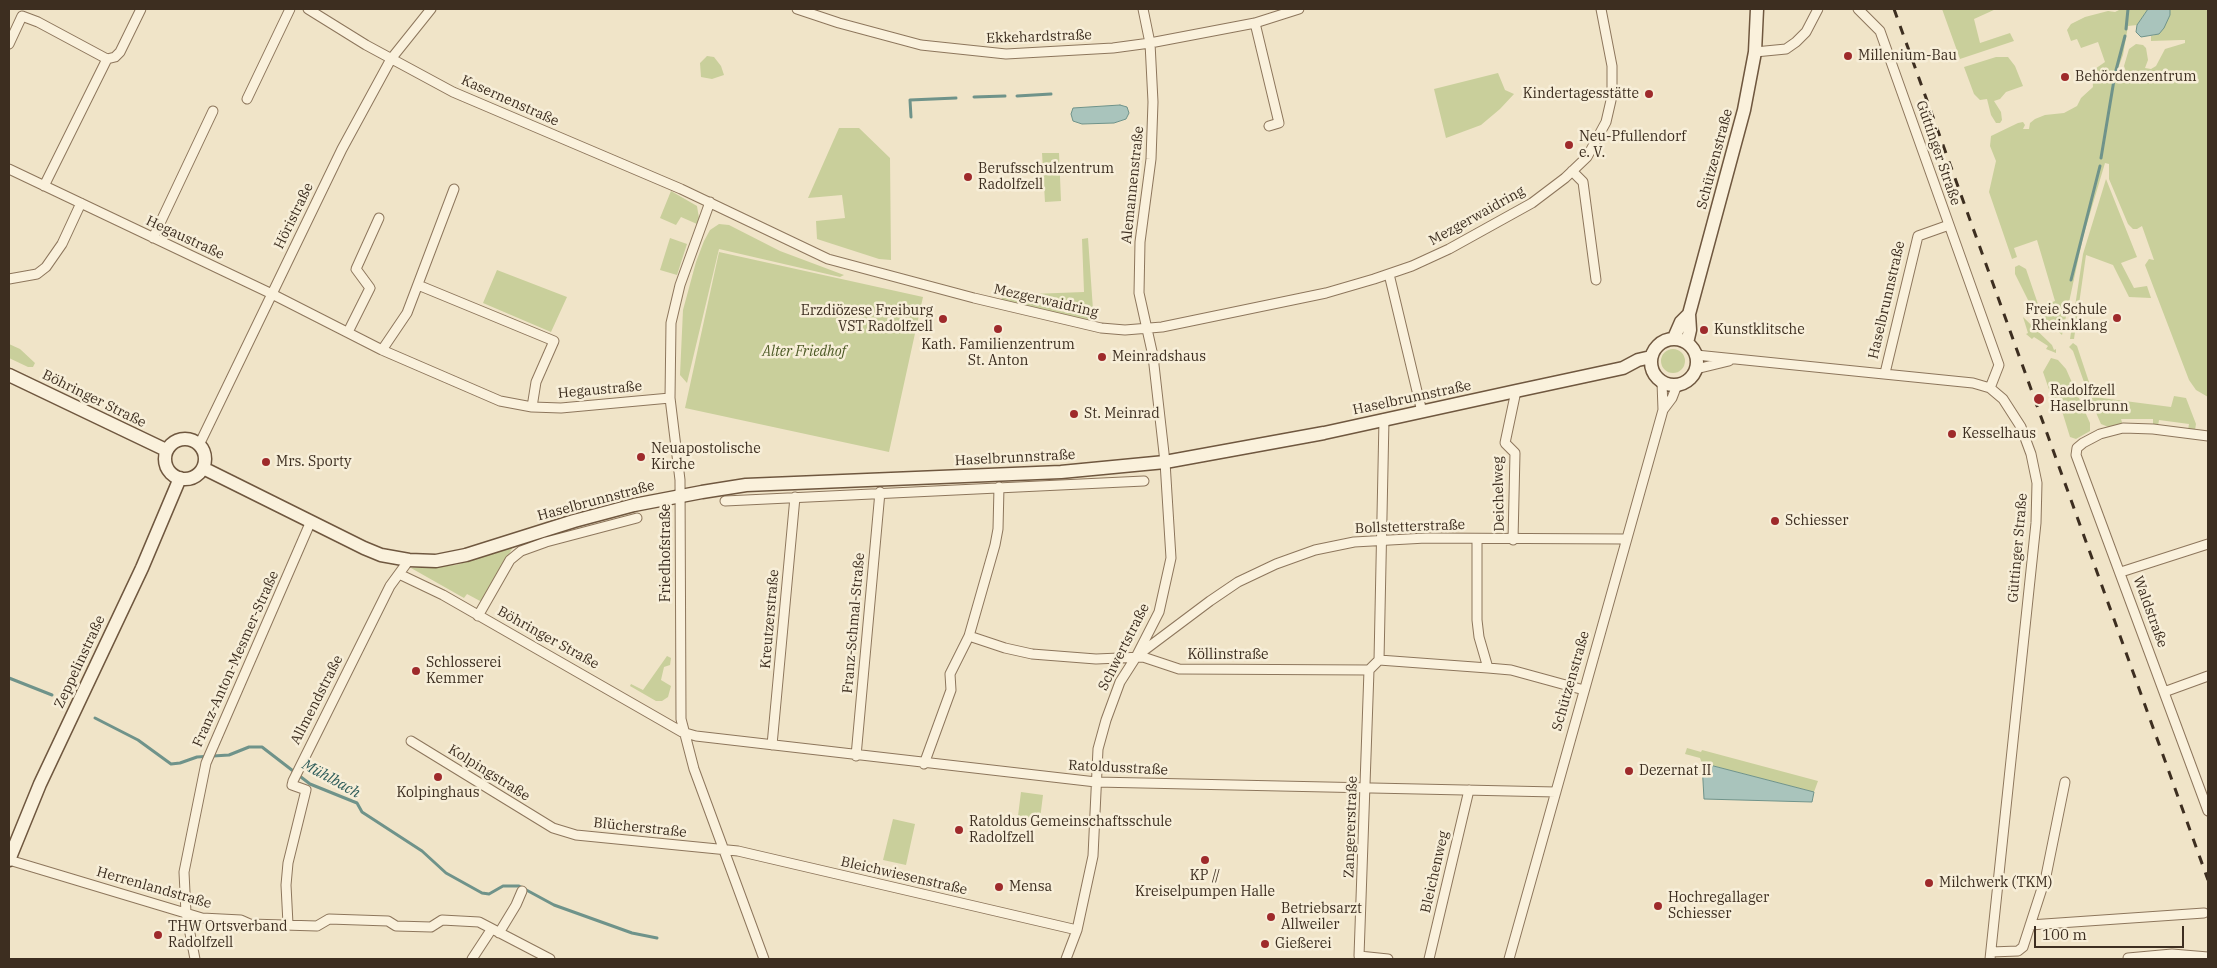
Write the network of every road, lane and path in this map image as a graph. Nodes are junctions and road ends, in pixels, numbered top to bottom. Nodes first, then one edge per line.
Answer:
1 (141, 9) edge
2 (290, 9) edge
3 (308, 9) edge
4 (431, 9) edge
5 (797, 9) edge
6 (1143, 9) edge
7 (1299, 9) edge
8 (1601, 9) edge
9 (1757, 9) edge
10 (1818, 9) edge
11 (1858, 9) edge
12 (1255, 23) junction
13 (1150, 43) junction
14 (9, 44) edge
15 (1755, 52) junction
16 (107, 59) junction
17 (390, 59) junction
18 (247, 100) dead end
19 (214, 111) dead end
20 (1269, 126) dead end
21 (9, 169) edge
22 (1572, 171) junction
23 (44, 186) junction
24 (454, 189) dead end
25 (710, 202) junction
26 (81, 203) junction
27 (379, 218) dead end
28 (1949, 225) junction
29 (153, 238) junction
30 (1389, 274) junction
31 (9, 279) edge
32 (1596, 280) dead end
33 (418, 285) junction
34 (272, 294) junction
35 (1688, 314) junction
36 (1147, 329) junction
37 (348, 332) junction
38 (1674, 338) junction
39 (1688, 343) junction
40 (382, 350) junction
41 (1734, 360) junction
42 (1696, 362) junction
43 (1651, 363) junction
44 (1885, 373) junction
45 (9, 375) edge
46 (1662, 382) junction
47 (1677, 385) junction
48 (1990, 388) junction
49 (1516, 391) junction
50 (670, 398) junction
51 (532, 407) junction
52 (1663, 410) junction
53 (1422, 412) junction
54 (1384, 420) junction
55 (2208, 436) edge
56 (199, 445) junction
57 (166, 450) junction
58 (1165, 462) junction
59 (202, 468) junction
60 (180, 478) junction
61 (1144, 481) dead end
62 (999, 487) junction
63 (880, 492) junction
64 (680, 495) junction
65 (795, 497) junction
66 (725, 501) dead end
67 (637, 518) dead end
68 (311, 522) junction
69 (1382, 539) junction
70 (1477, 539) junction
71 (1626, 539) junction
72 (1514, 540) junction
73 (2208, 544) edge
74 (408, 560) junction
75 (2121, 572) junction
76 (399, 574) junction
77 (478, 616) junction
78 (969, 636) junction
79 (1136, 657) junction
80 (1379, 660) junction
81 (1488, 668) junction
82 (1369, 670) junction
83 (2208, 676) edge
84 (1584, 690) junction
85 (2164, 692) junction
86 (682, 732) junction
87 (410, 741) dead end
88 (772, 745) junction
89 (856, 756) junction
90 (924, 764) junction
91 (1096, 782) junction
92 (2065, 782) dead end
93 (1366, 788) junction
94 (1469, 790) junction
95 (1556, 792) junction
96 (2208, 810) edge
97 (553, 828) joint
98 (725, 850) junction
99 (9, 860) edge
100 (522, 891) dead end
101 (186, 913) junction
102 (2204, 913) dead end
103 (288, 924) junction
104 (2030, 925) junction
105 (1076, 930) junction
106 (495, 932) junction
107 (1991, 956) edge
108 (2208, 957) edge
109 (1512, 958) edge
110 (2128, 958) edge
111 (195, 959) edge
112 (472, 959) edge
113 (550, 959) edge
114 (764, 959) edge
115 (1066, 959) edge
116 (1388, 959) edge
117 (1429, 959) edge

1 - 16 street
2 - 18 street
3 - 17 street, Kasernenstraße
4 - 17 street, Höristraße
5 - 13 street, Ekkehardstraße
6 - 13 street, Alemannenstraße
7 - 12 street, Ekkehardstraße
8 - 22 street, Mezgerwaidring
9 - 15 main road, Schützenstraße
10 - 15 street
11 - 28 street, Güttinger Straße
12 - 13 street, Ekkehardstraße
12 - 20 street
13 - 36 street, Alemannenstraße
14 - 16 street
15 - 35 main road, Schützenstraße
16 - 23 street
17 - 25 street, Kasernenstraße
17 - 34 street, Höristraße
19 - 29 street
21 - 23 street, Hegaustraße
22 - 30 street, Mezgerwaidring
22 - 32 street
23 - 26 street, Hegaustraße
24 - 33 street
25 - 36 street, Mezgerwaidring
25 - 50 street, Friedhofstraße
26 - 29 street, Hegaustraße
26 - 31 street
27 - 37 street
28 - 44 street, Haselbrunnstraße
28 - 48 street, Güttinger Straße
29 - 34 street, Hegaustraße
30 - 36 street, Mezgerwaidring
30 - 53 street
33 - 40 street
33 - 51 street, Hegaustraße
34 - 37 street, Hegaustraße
34 - 56 street, Höristraße
35 - 38 main road, Schützenstraße
35 - 39 main road, Schützenstraße
36 - 58 street, Alemannenstraße
37 - 40 street, Hegaustraße
38 - 39 main road
38 - 43 main road
39 - 42 main road
40 - 51 street, Hegaustraße
41 - 42 street, Haselbrunnstraße
41 - 42 street, Haselbrunnstraße
41 - 44 street, Haselbrunnstraße
42 - 47 main road
43 - 46 main road
43 - 49 main road, Haselbrunnstraße
44 - 48 street, Haselbrunnstraße
45 - 57 main road, Böhringer Straße
46 - 47 main road
46 - 52 street, Schützenstraße
47 - 52 street, Schützenstraße
48 - 107 street, Güttinger Straße
49 - 53 main road, Haselbrunnstraße
49 - 72 street, Deichelweg
50 - 51 street, Hegaustraße
50 - 64 street, Friedhofstraße
52 - 71 street, Schützenstraße
53 - 54 main road, Haselbrunnstraße
54 - 58 main road, Haselbrunnstraße
54 - 69 street
55 - 75 street, Waldstraße
56 - 57 main road
56 - 59 main road
57 - 60 main road
58 - 64 main road, Haselbrunnstraße
58 - 79 street, Schwertstraße
59 - 60 main road
59 - 68 main road
60 - 99 main road, Zeppelinstraße
61 - 62 street, Haselbrunnstraße
62 - 63 street, Haselbrunnstraße
62 - 78 street
63 - 65 street, Haselbrunnstraße
63 - 89 street, Franz-Schmal-Straße
64 - 74 main road, Haselbrunnstraße
64 - 86 street, Friedhofstraße
65 - 66 street, Haselbrunnstraße
65 - 88 street, Kreutzerstraße
67 - 77 street, Haselbrunnstraße
68 - 74 main road
68 - 101 street, Franz-Anton-Mesmer-Straße
69 - 70 street, Bollstetterstraße
69 - 79 street, Bollstetterstraße
69 - 80 street
70 - 72 street, Bollstetterstraße
70 - 81 street
71 - 72 street, Bollstetterstraße
71 - 84 street, Schützenstraße
73 - 75 street
74 - 76 street
75 - 85 street, Waldstraße
76 - 77 street, Böhringer Straße
76 - 103 street, Allmendstraße
77 - 86 street, Böhringer Straße
78 - 79 street, Köllinstraße
78 - 90 street
79 - 82 street, Köllinstraße
79 - 91 street, Schwertstraße
80 - 81 street
80 - 82 street
81 - 84 street
82 - 93 street, Zangererstraße
83 - 85 street
84 - 95 street, Schützenstraße
85 - 96 street, Waldstraße
86 - 88 street, Ratoldusstraße
86 - 98 street
87 - 97 street, Kolpingstraße
88 - 89 street, Ratoldusstraße
89 - 90 street, Ratoldusstraße
90 - 91 street, Ratoldusstraße
91 - 93 street, Ratoldusstraße
91 - 105 street, Schwertstraße
92 - 104 street, Güttinger Straße
93 - 94 street, Ratoldusstraße
93 - 116 street, Zangererstraße
94 - 95 street, Ratoldusstraße
94 - 117 street, Bleichenweg
95 - 109 street, Schützenstraße
97 - 98 street, Blücherstraße
98 - 105 street, Bleichwiesenstraße
98 - 114 street
99 - 101 street, Herrenlandstraße
100 - 106 street
101 - 103 street, Herrenlandstraße
101 - 111 street, Franz-Anton-Mesmer-Straße
102 - 104 street
103 - 106 street, Herrenlandstraße
104 - 107 street, Güttinger Straße
105 - 115 street, Schwertstraße
106 - 112 street
106 - 113 street, Herrenlandstraße
108 - 110 street

